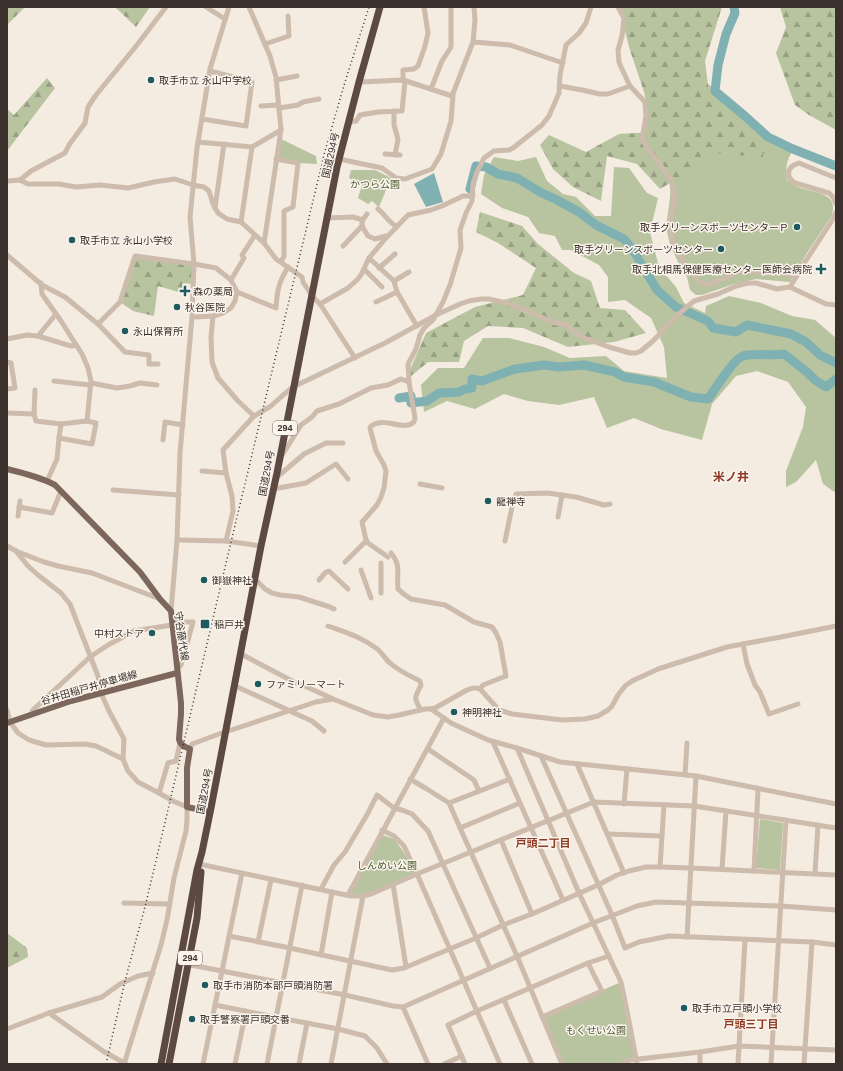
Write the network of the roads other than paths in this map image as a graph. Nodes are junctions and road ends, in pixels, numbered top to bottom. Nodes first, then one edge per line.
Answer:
1 (166, 7) edge
2 (206, 7) edge
3 (229, 7) edge
4 (249, 7) edge
5 (380, 7) edge
6 (424, 7) edge
7 (451, 7) edge
8 (474, 7) edge
9 (591, 7) edge
10 (618, 7) edge
11 (288, 16) dead end
12 (225, 19) junction
13 (473, 42) junction
14 (265, 44) junction
15 (563, 63) junction
16 (210, 71) junction
17 (297, 76) dead end
18 (276, 80) junction
19 (404, 80) junction
20 (359, 82) junction
21 (560, 86) junction
22 (630, 86) junction
23 (431, 89) junction
24 (453, 95) junction
25 (319, 99) dead end
26 (261, 106) dead end
27 (279, 107) junction
28 (394, 111) junction
29 (202, 119) junction
30 (349, 122) junction
31 (280, 130) junction
32 (198, 142) junction
33 (224, 144) junction
34 (252, 146) junction
35 (385, 154) dead end
36 (276, 159) junction
37 (339, 160) junction
38 (836, 178) edge
39 (20, 180) junction
40 (7, 181) edge
41 (193, 185) junction
42 (473, 195) junction
43 (836, 204) edge
44 (215, 208) junction
45 (378, 209) dead end
46 (836, 212) edge
47 (367, 214) dead end
48 (327, 218) junction
49 (363, 220) junction
50 (241, 222) junction
51 (362, 226) junction
52 (397, 226) junction
53 (254, 235) junction
54 (387, 236) junction
55 (264, 243) junction
56 (343, 246) dead end
57 (395, 254) dead end
58 (7, 255) edge
59 (369, 258) junction
60 (281, 262) junction
61 (194, 264) junction
62 (288, 267) junction
63 (379, 268) junction
64 (364, 269) junction
65 (409, 272) dead end
66 (797, 275) junction
67 (231, 280) junction
68 (394, 281) junction
69 (41, 283) junction
70 (790, 287) junction
71 (382, 288) dead end
72 (237, 292) junction
73 (397, 292) junction
74 (312, 296) junction
75 (376, 302) dead end
76 (320, 304) junction
77 (836, 305) edge
78 (56, 314) junction
79 (436, 315) junction
80 (213, 316) junction
81 (195, 317) dead end
82 (98, 324) junction
83 (417, 326) junction
84 (38, 336) junction
85 (7, 339) edge
86 (76, 345) junction
87 (355, 358) junction
88 (7, 362) edge
89 (158, 364) dead end
90 (54, 381) dead end
91 (409, 382) junction
92 (90, 384) junction
93 (157, 386) dead end
94 (293, 387) junction
95 (7, 389) edge
96 (35, 390) dead end
97 (7, 413) edge
98 (34, 414) junction
99 (254, 416) junction
100 (87, 421) junction
101 (61, 424) junction
102 (182, 425) junction
103 (59, 438) junction
104 (163, 440) dead end
105 (343, 443) dead end
106 (280, 459) junction
107 (7, 469) edge
108 (202, 471) dead end
109 (226, 473) junction
110 (276, 478) junction
111 (348, 479) dead end
112 (47, 480) junction
113 (420, 484) dead end
114 (442, 488) dead end
115 (274, 489) junction
116 (113, 490) dead end
117 (61, 491) junction
118 (179, 495) junction
119 (562, 495) junction
120 (20, 501) dead end
121 (610, 504) dead end
122 (19, 507) junction
123 (18, 516) dead end
124 (558, 517) dead end
125 (177, 540) junction
126 (226, 541) junction
127 (366, 541) junction
128 (505, 541) dead end
129 (7, 546) edge
130 (261, 546) junction
131 (16, 551) junction
132 (345, 562) dead end
133 (381, 563) dead end
134 (361, 570) dead end
135 (255, 579) junction
136 (319, 580) dead end
137 (348, 589) dead end
138 (381, 594) dead end
139 (371, 598) dead end
140 (160, 599) junction
141 (334, 609) dead end
142 (171, 611) junction
143 (172, 623) junction
144 (328, 626) dead end
145 (836, 626) edge
146 (743, 644) junction
147 (241, 654) junction
148 (90, 657) junction
149 (177, 671) junction
150 (235, 686) junction
151 (480, 688) junction
152 (101, 693) junction
153 (333, 699) junction
154 (798, 704) dead end
155 (431, 709) junction
156 (7, 710) edge
157 (421, 710) junction
158 (290, 711) junction
159 (31, 715) junction
160 (444, 718) junction
161 (9, 723) edge
162 (324, 731) dead end
163 (226, 732) junction
164 (180, 742) junction
165 (493, 742) junction
166 (687, 743) dead end
167 (517, 748) junction
168 (190, 749) junction
169 (428, 749) junction
170 (541, 756) junction
171 (123, 759) junction
172 (577, 764) junction
173 (628, 769) junction
174 (685, 775) junction
175 (696, 776) junction
176 (410, 779) junction
177 (510, 779) junction
178 (758, 789) junction
179 (479, 791) junction
180 (159, 793) junction
181 (594, 802) junction
182 (449, 803) junction
183 (520, 803) junction
184 (624, 804) junction
185 (836, 804) edge
186 (664, 805) junction
187 (694, 806) junction
188 (187, 807) junction
189 (394, 808) junction
190 (726, 811) junction
191 (210, 812) junction
192 (566, 814) junction
193 (757, 816) junction
194 (786, 820) junction
195 (548, 821) junction
196 (818, 825) junction
197 (460, 828) junction
198 (530, 828) junction
199 (836, 828) edge
200 (382, 830) junction
201 (608, 834) junction
202 (662, 836) junction
203 (501, 840) junction
204 (471, 852) junction
205 (200, 864) junction
206 (443, 864) junction
207 (660, 867) junction
208 (691, 868) junction
209 (722, 869) junction
210 (754, 871) junction
211 (783, 872) junction
212 (242, 873) junction
213 (624, 873) junction
214 (815, 873) junction
215 (417, 874) junction
216 (836, 875) edge
217 (271, 880) junction
218 (393, 884) junction
219 (302, 885) junction
220 (598, 885) junction
221 (321, 889) junction
222 (332, 892) junction
223 (579, 893) junction
224 (348, 895) junction
225 (363, 896) junction
226 (562, 900) junction
227 (689, 902) junction
228 (124, 903) dead end
229 (169, 904) junction
230 (781, 906) junction
231 (836, 910) edge
232 (532, 914) junction
233 (612, 916) junction
234 (593, 923) junction
235 (503, 925) junction
236 (229, 936) junction
237 (687, 937) junction
238 (476, 938) junction
239 (745, 940) junction
240 (258, 942) junction
241 (779, 942) junction
242 (812, 942) junction
243 (836, 945) edge
244 (289, 948) junction
245 (449, 949) junction
246 (321, 955) junction
247 (517, 956) junction
248 (608, 956) junction
249 (350, 961) junction
250 (181, 963) junction
251 (588, 963) junction
252 (188, 965) junction
253 (406, 967) junction
254 (490, 968) junction
255 (222, 971) junction
256 (152, 973) junction
257 (463, 980) junction
258 (282, 983) junction
259 (530, 988) junction
260 (345, 995) junction
261 (504, 1000) junction
262 (215, 1005) junction
263 (403, 1007) junction
264 (246, 1011) junction
265 (477, 1011) junction
266 (49, 1013) junction
267 (275, 1017) junction
268 (542, 1017) junction
269 (307, 1023) junction
270 (338, 1028) junction
271 (7, 1030) edge
272 (740, 1046) junction
273 (772, 1047) junction
274 (805, 1049) junction
275 (836, 1050) edge
276 (700, 1052) junction
277 (462, 1056) junction
278 (655, 1057) junction
279 (637, 1062) edge
280 (125, 1064) edge
281 (162, 1064) edge
282 (169, 1064) edge
283 (204, 1064) edge
284 (235, 1064) edge
285 (267, 1064) edge
286 (299, 1064) edge
287 (331, 1064) edge
288 (387, 1064) edge
289 (428, 1064) edge
290 (444, 1064) edge
291 (465, 1064) edge
292 (500, 1064) edge
293 (532, 1064) edge
294 (562, 1064) edge
295 (621, 1064) edge
296 (656, 1064) edge
297 (700, 1064) edge
298 (738, 1064) edge
299 (771, 1064) edge
300 (804, 1064) edge

1 - 39 street
2 - 12 street
3 - 12 street
4 - 14 street
5 - 20 highway, 国道294号 / 294
6 - 19 street
7 - 23 street
8 - 13 street
9 - 15 street
10 - 22 street
11 - 14 street
12 - 16 street
13 - 15 street
13 - 24 street
14 - 18 street
15 - 21 street
16 - 29 street
16 - 29 street
17 - 18 street
18 - 27 street
19 - 20 street
19 - 23 street
19 - 28 street
20 - 30 highway, 国道294号 / 294
21 - 22 street
21 - 42 street
22 - 66 street
23 - 24 street
24 - 37 street
25 - 27 street
26 - 27 street
27 - 31 street
28 - 30 street
28 - 35 street
29 - 32 street
30 - 37 highway, 国道294号 / 294
31 - 34 street
31 - 36 street
32 - 33 street
32 - 41 street
33 - 34 street
33 - 44 street
34 - 50 street
36 - 55 street
36 - 60 street
37 - 48 highway, 国道294号 / 294
38 - 43 street
39 - 40 street
39 - 41 street
41 - 44 street
41 - 61 street
42 - 52 street
42 - 79 street
44 - 50 street
45 - 52 street
46 - 66 street
47 - 49 street
48 - 49 street
48 - 74 highway, 国道294号 / 294
49 - 51 street
50 - 53 street
51 - 54 street
51 - 56 street
52 - 54 street
53 - 55 street
53 - 67 street
54 - 59 street
55 - 60 street
57 - 63 street
58 - 69 street
59 - 63 street
59 - 64 street
60 - 62 street
61 - 67 street
61 - 82 street
61 - 102 street
62 - 72 street
62 - 74 street
63 - 68 street
64 - 71 street
64 - 76 street
65 - 68 street
66 - 70 street
67 - 72 street
68 - 73 street
69 - 78 street
69 - 82 street
70 - 77 street
70 - 79 street
72 - 80 street
73 - 75 street
73 - 83 street
74 - 76 street
74 - 94 highway, 国道294号 / 294
76 - 87 street
78 - 84 street
78 - 86 street
79 - 83 street
79 - 91 street
80 - 81 street
80 - 99 street
82 - 89 street
83 - 87 street
84 - 85 street
84 - 86 street
86 - 92 street
87 - 94 street
88 - 95 street
90 - 92 street
91 - 106 street
91 - 127 street
92 - 93 street
92 - 100 street
94 - 99 street
94 - 106 highway, 国道294号 / 294
96 - 98 street
97 - 98 street
98 - 101 street
99 - 109 street
100 - 101 street
100 - 103 street
101 - 103 street
102 - 104 street
102 - 118 street
103 - 112 street
105 - 110 street
106 - 110 highway, 国道294号 / 294
107 - 112 main road, 守谷藤代線
108 - 109 street
109 - 126 street
110 - 115 highway, 国道294号 / 294
111 - 115 street
112 - 117 main road, 守谷藤代線
113 - 114 street
115 - 130 highway, 国道294号 / 294
116 - 118 street
117 - 122 street
117 - 140 main road, 守谷藤代線
118 - 125 street
119 - 121 street
119 - 124 street
119 - 128 street
120 - 122 street
122 - 123 street
125 - 126 street
125 - 142 street
126 - 130 street
127 - 132 street
127 - 151 street
129 - 131 street
130 - 135 highway, 国道294号 / 294
131 - 140 street
131 - 148 street
133 - 138 street
134 - 139 street
135 - 141 street
135 - 147 highway, 国道294号 / 294
136 - 137 street
140 - 142 main road, 守谷藤代線
142 - 143 main road, 守谷藤代線
143 - 148 street
143 - 149 main road, 守谷藤代線
143 - 149 street
144 - 157 street
145 - 146 street
146 - 151 street
146 - 154 street
147 - 150 highway, 国道294号 / 294
147 - 153 street
148 - 152 street
148 - 159 street
149 - 152 main road, 谷井田稲戸井停車場線
149 - 164 main road, 守谷藤代線
150 - 158 street
150 - 163 highway, 国道294号 / 294
151 - 155 street
152 - 159 main road, 谷井田稲戸井停車場線
152 - 171 street
153 - 157 street
153 - 158 street
155 - 157 street
155 - 160 street
156 - 161 street
158 - 162 street
158 - 163 street
159 - 161 main road, 谷井田稲戸井停車場線
160 - 165 street
160 - 169 street
161 - 171 street
163 - 168 street
163 - 191 highway, 国道294号 / 294
164 - 168 main road
164 - 180 street
165 - 167 street
165 - 177 street
166 - 174 street
167 - 170 street
167 - 195 street
168 - 188 main road
169 - 176 street
169 - 179 street
170 - 172 street
170 - 192 street
171 - 180 street
172 - 173 street
172 - 181 street
173 - 174 street
173 - 184 street
174 - 175 street
175 - 178 street
175 - 187 street
176 - 182 street
176 - 189 street
177 - 179 street
177 - 183 street
178 - 185 street
178 - 193 street
179 - 182 street
180 - 188 street
181 - 184 street
181 - 192 street
181 - 201 street
182 - 197 street
183 - 197 street
183 - 198 street
184 - 186 street
186 - 187 street
186 - 202 street
187 - 190 street
187 - 208 street
188 - 191 main road
188 - 229 street
189 - 200 street
189 - 206 street
189 - 221 street
190 - 193 street
190 - 209 street
191 - 205 highway, 国道294号 / 294
192 - 195 street
192 - 220 street
193 - 194 street
193 - 210 street
194 - 196 street
194 - 211 street
195 - 198 street
195 - 223 street
196 - 199 street
196 - 214 street
197 - 204 street
198 - 203 street
198 - 226 street
200 - 215 street
200 - 224 street
201 - 202 street
201 - 213 street
202 - 207 street
203 - 204 street
203 - 232 street
204 - 206 street
204 - 235 street
205 - 212 street
205 - 250 highway, 国道294号 / 294
205 - 252 highway, 国道294号 / 294
206 - 215 street
206 - 238 street
207 - 208 street
207 - 213 street
208 - 209 street
208 - 227 street
209 - 210 street
210 - 211 street
211 - 214 street
211 - 230 street
212 - 217 street
212 - 236 street
213 - 220 street
214 - 216 street
215 - 218 street
215 - 245 street
217 - 219 street
217 - 240 street
218 - 225 street
218 - 253 street
219 - 221 street
219 - 244 street
220 - 223 street
220 - 233 street
221 - 222 street
222 - 224 street
222 - 246 street
223 - 226 street
223 - 234 street
224 - 225 street
225 - 249 street
226 - 232 street
227 - 230 street
227 - 233 street
227 - 237 street
228 - 229 street
229 - 256 street
230 - 231 street
230 - 241 street
232 - 235 street
233 - 234 street
233 - 237 street
234 - 247 street
234 - 248 street
235 - 238 street
235 - 247 street
236 - 240 street
236 - 255 street
237 - 239 street
238 - 245 street
238 - 254 street
239 - 241 street
239 - 272 street
240 - 244 street
241 - 242 street
241 - 273 street
242 - 243 street
242 - 274 street
244 - 246 street
244 - 258 street
245 - 253 street
245 - 257 street
246 - 249 street
247 - 254 street
247 - 259 street
248 - 251 street
248 - 279 street
249 - 253 street
249 - 260 street
250 - 252 street
250 - 281 highway, 国道294号 / 294
251 - 259 street
251 - 268 street
252 - 255 street
252 - 282 highway, 国道294号 / 294
254 - 257 street
255 - 258 street
255 - 262 street
256 - 266 street
256 - 280 street
257 - 263 street
257 - 265 street
258 - 260 street
258 - 267 street
259 - 261 street
259 - 268 street
260 - 263 street
260 - 270 street
261 - 265 street
261 - 293 street
262 - 264 street
262 - 283 street
263 - 289 street
264 - 267 street
264 - 284 street
265 - 277 street
265 - 292 street
266 - 271 street
266 - 280 street
267 - 269 street
267 - 285 street
268 - 294 street
269 - 270 street
269 - 286 street
270 - 287 street
270 - 288 street
272 - 273 street
272 - 276 street
272 - 298 street
273 - 274 street
273 - 299 street
274 - 275 street
274 - 300 street
276 - 278 street
276 - 297 street
277 - 290 street
277 - 291 street
278 - 279 street
278 - 296 street
279 - 295 street

